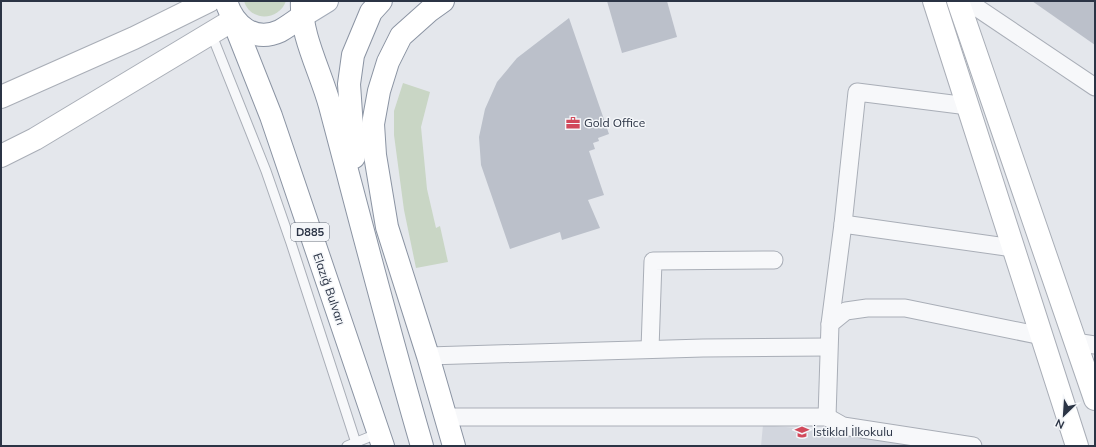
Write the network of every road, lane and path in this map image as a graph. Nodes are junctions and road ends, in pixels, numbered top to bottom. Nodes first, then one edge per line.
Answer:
1 (209, 1) edge
2 (327, 1) edge
3 (381, 1) edge
4 (443, 1) edge
5 (934, 1) edge
6 (958, 1) edge
7 (967, 1) edge
8 (301, 9) edge
9 (229, 10) edge
10 (212, 32) junction
11 (1095, 87) edge
12 (1, 97) edge
13 (968, 106) junction
14 (1, 156) edge
15 (358, 212) junction
16 (843, 224) junction
17 (1013, 248) junction
18 (774, 260) dead end
19 (830, 324) junction
20 (1042, 336) junction
21 (1085, 343) edge
22 (828, 347) junction
23 (650, 349) junction
24 (428, 356) junction
25 (1095, 399) edge
26 (827, 416) junction
27 (444, 417) junction
28 (381, 440) edge
29 (353, 445) edge
30 (422, 446) edge
31 (454, 446) edge
32 (973, 446) edge
33 (1077, 446) edge

1 - 12 main road
2 - 8 main road
3 - 15 main road
4 - 24 main road
5 - 13 main road
6 - 21 main road
7 - 11 street
8 - 9 main road
8 - 15 main road
9 - 10 main road
9 - 28 main road, Elazığ Bulvarı / D885
10 - 14 main road
10 - 29 lane
13 - 16 street
13 - 17 main road
15 - 30 main road
16 - 17 street
16 - 19 street
17 - 20 main road
18 - 23 street
19 - 20 street
19 - 22 street
20 - 33 main road
21 - 25 main road
22 - 23 street
22 - 26 street
23 - 24 street
24 - 27 main road
26 - 27 street
26 - 32 street
27 - 31 main road
28 - 29 lane

